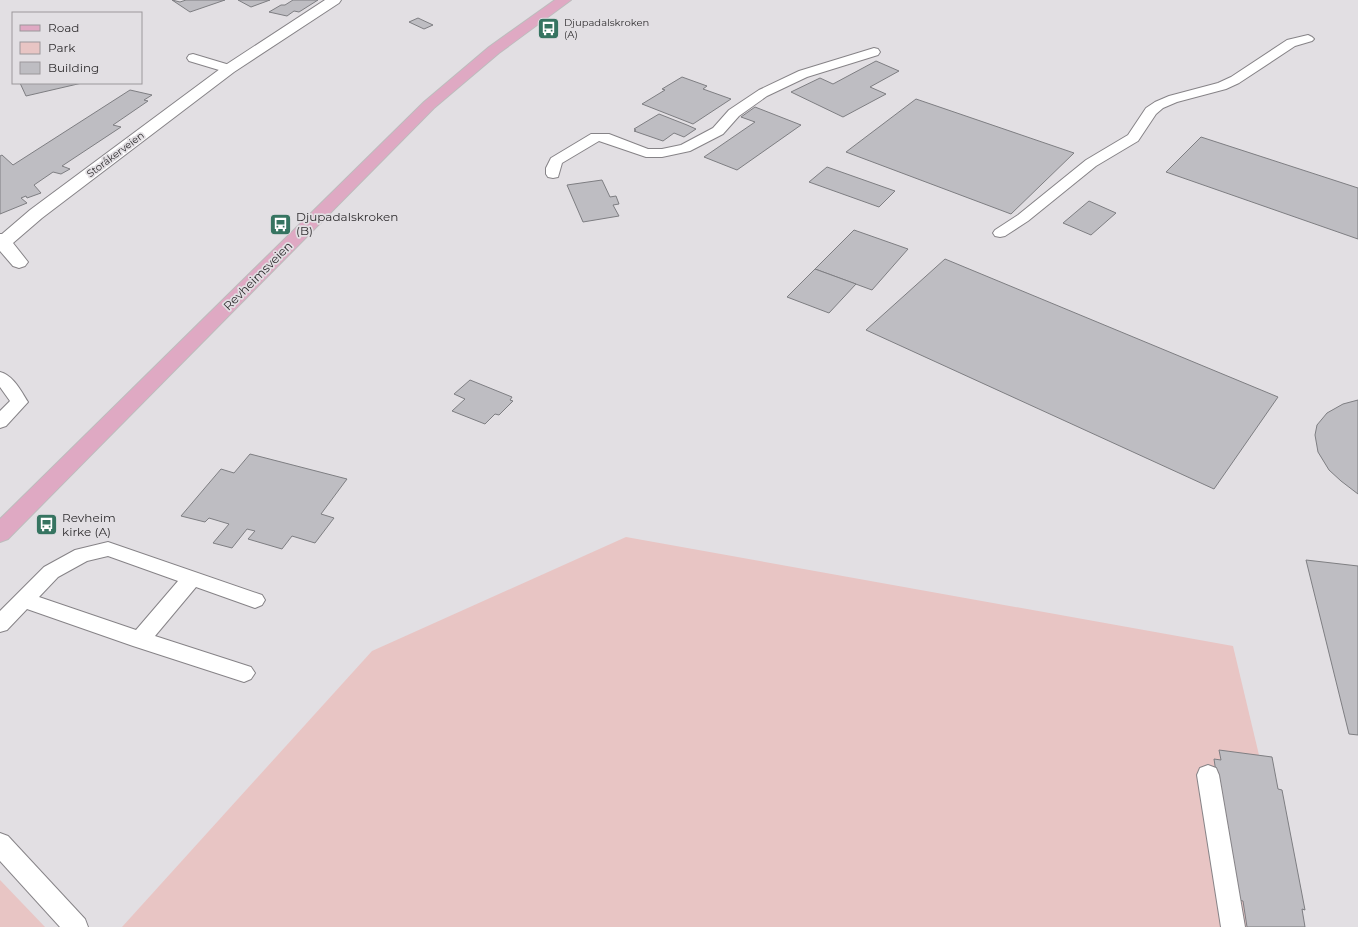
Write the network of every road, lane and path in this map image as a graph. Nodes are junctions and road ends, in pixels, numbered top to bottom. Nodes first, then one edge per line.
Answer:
1 (334, 0) edge
2 (564, 0) edge
3 (1308, 39) dead end
4 (874, 52) dead end
5 (193, 58) dead end
6 (229, 69) junction
7 (553, 174) dead end
8 (1000, 233) dead end
9 (1, 241) edge
10 (19, 262) dead end
11 (0, 378) edge
12 (0, 422) edge
13 (0, 533) edge
14 (192, 579) junction
15 (24, 600) junction
16 (255, 600) dead end
17 (0, 624) edge
18 (140, 640) junction
19 (244, 673) dead end
20 (1208, 775) dead end
21 (0, 844) edge
22 (76, 927) edge
23 (1233, 927) edge

1 - 6 street, Storåkerveien
2 - 13 main road, Revheimsveien
3 - 8 lane
4 - 7 lane
5 - 6 lane
6 - 9 street, Storåkerveien
9 - 10 street, Storåkerveien
11 - 12 lane
14 - 15 lane
14 - 16 lane
14 - 18 lane
15 - 17 lane
15 - 18 lane
18 - 19 lane
20 - 23 lane
21 - 22 lane

